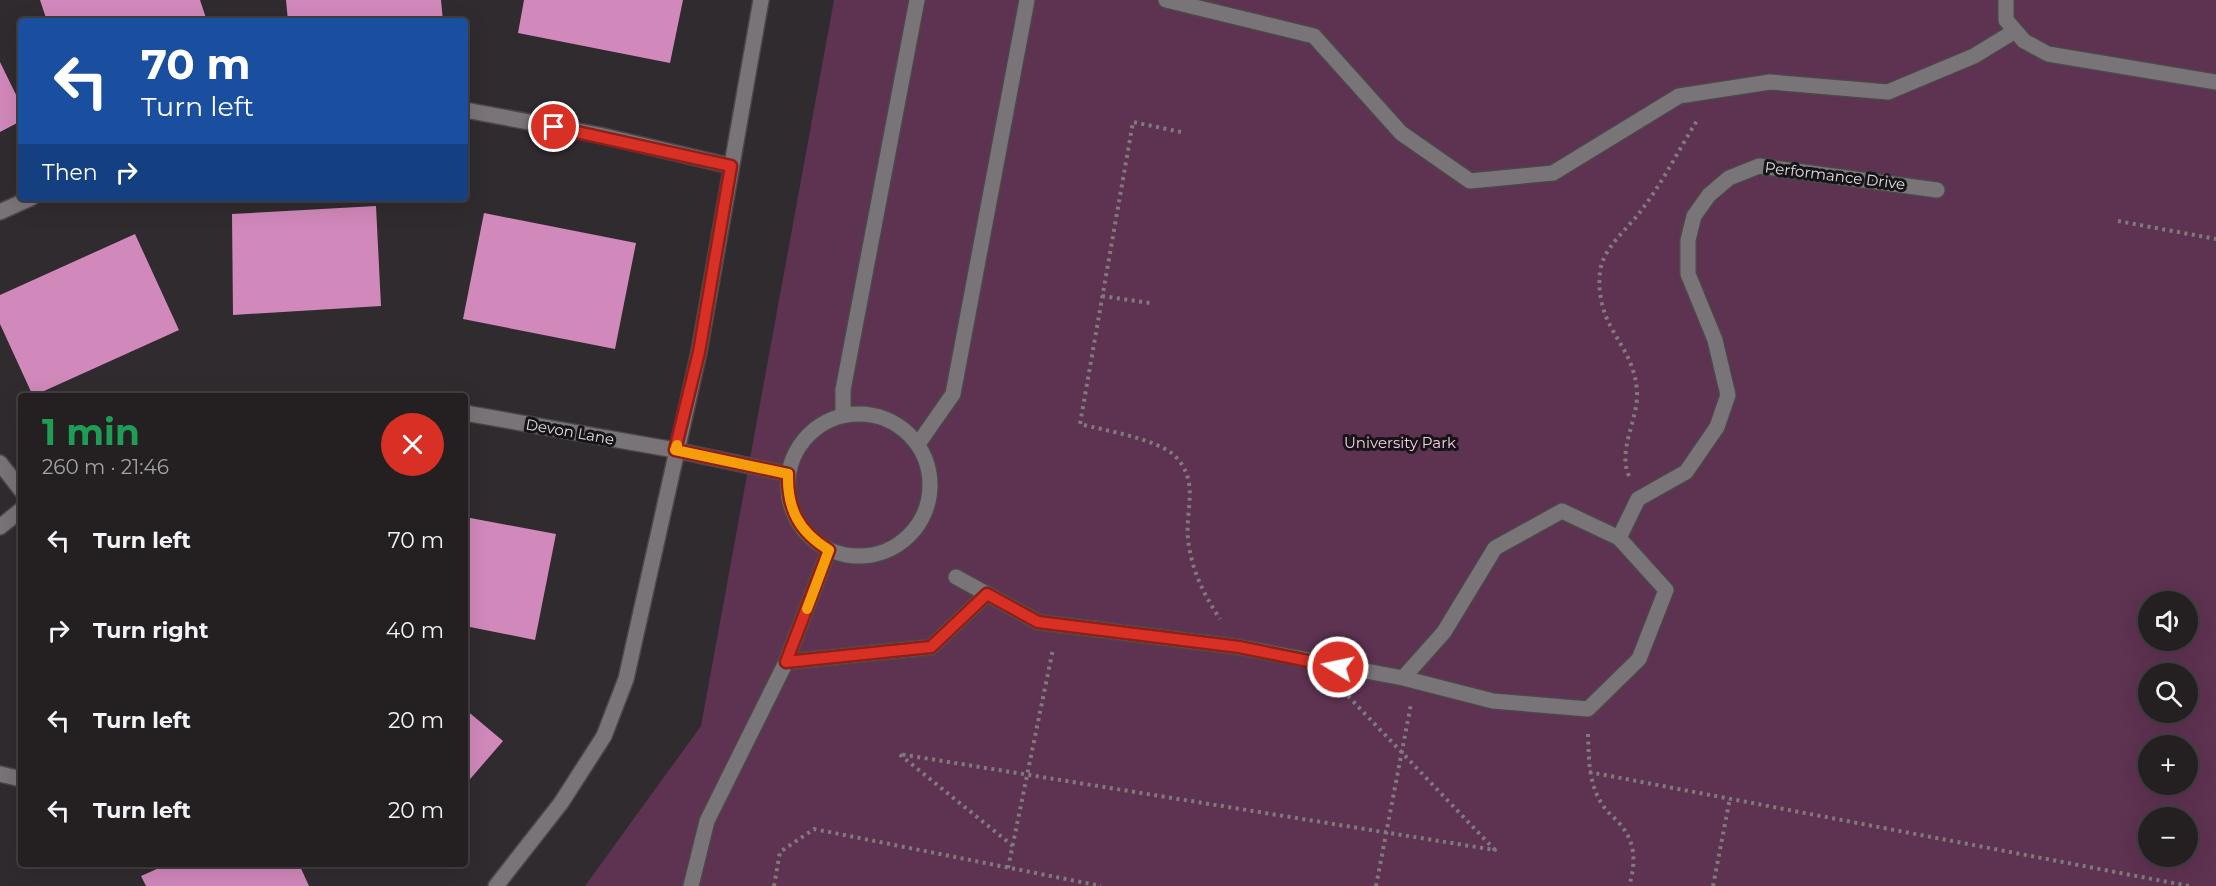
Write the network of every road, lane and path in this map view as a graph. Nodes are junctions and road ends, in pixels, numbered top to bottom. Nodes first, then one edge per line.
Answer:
1 (761, 0) edge
2 (917, 0) edge
3 (1027, 0) edge
4 (1166, 0) edge
5 (2006, 0) edge
6 (2015, 31) junction
7 (2216, 82) edge
8 (1707, 92) junction
9 (468, 111) edge
10 (1181, 132) dead end
11 (731, 166) junction
12 (1937, 189) dead end
13 (24, 201) edge
14 (0, 212) edge
15 (2118, 221) dead end
16 (2216, 239) edge
17 (1102, 296) junction
18 (1150, 303) dead end
19 (468, 414) edge
20 (843, 415) junction
21 (918, 444) junction
22 (675, 450) junction
23 (0, 463) edge
24 (788, 474) junction
25 (18, 486) edge
26 (1638, 499) junction
27 (18, 512) edge
28 (0, 527) edge
29 (1619, 538) junction
30 (829, 550) junction
31 (956, 576) dead end
32 (987, 594) junction
33 (1057, 624) junction
34 (1239, 647) junction
35 (786, 662) junction
36 (1317, 663) junction
37 (1410, 679) junction
38 (1588, 710) junction
39 (1401, 751) junction
40 (1589, 772) junction
41 (0, 774) edge
42 (1027, 777) junction
43 (18, 778) edge
44 (1730, 798) junction
45 (1385, 832) junction
46 (1013, 846) junction
47 (1008, 868) junction
48 (496, 886) edge
49 (691, 886) edge
50 (774, 886) edge
51 (1101, 886) edge
52 (1376, 886) edge
53 (1629, 886) edge
54 (1713, 886) edge
55 (2189, 886) edge

1 - 11 street
2 - 20 street
3 - 21 street
4 - 8 street
5 - 6 street
6 - 7 street
6 - 8 street
8 - 26 path
9 - 11 street
10 - 17 path
11 - 22 street
12 - 26 street, Performance Drive
13 - 14 street
15 - 16 path
17 - 18 path
17 - 34 path
19 - 22 street, Devon Lane
20 - 21 street
20 - 24 street
21 - 30 street
22 - 24 street, Devon Lane
22 - 48 street
23 - 25 street
24 - 30 street
26 - 29 street
27 - 28 street
29 - 37 street
29 - 38 street
30 - 35 street
31 - 32 street
32 - 33 street
32 - 35 street
33 - 34 street
33 - 42 path
34 - 36 street
35 - 49 street
36 - 37 street
36 - 39 path
37 - 38 street
37 - 39 path
38 - 40 path
39 - 45 path
39 - 45 path
40 - 44 path
40 - 53 path
41 - 43 street
42 - 45 path
42 - 46 path
42 - 46 path
44 - 54 path
44 - 55 path
45 - 52 path
46 - 47 path
47 - 50 path
47 - 51 path

